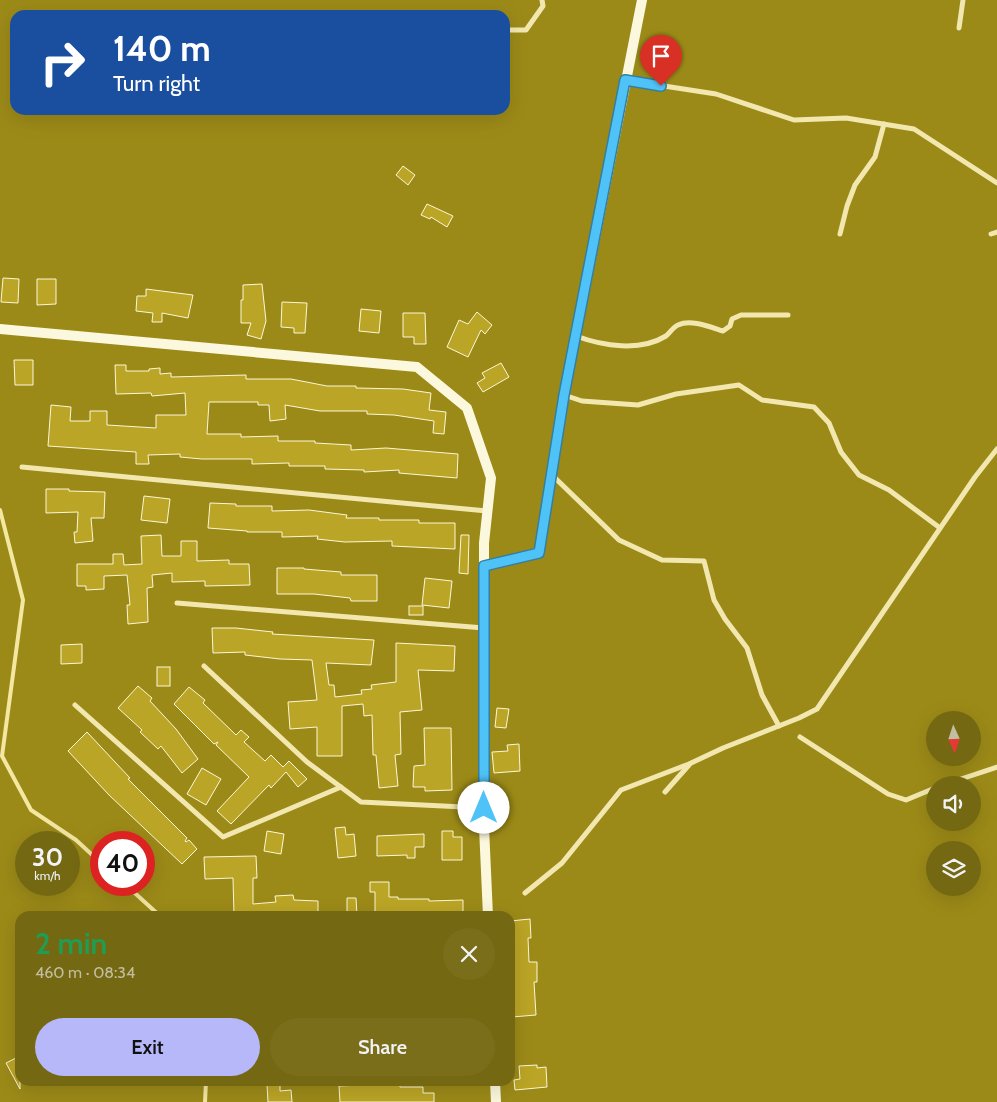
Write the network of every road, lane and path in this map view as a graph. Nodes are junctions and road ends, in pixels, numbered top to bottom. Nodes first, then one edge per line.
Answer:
1 (542, 0) edge
2 (642, 0) edge
3 (963, 0) edge
4 (959, 28) dead end
5 (510, 30) edge
6 (625, 80) junction
7 (884, 124) junction
8 (997, 183) edge
9 (840, 234) dead end
10 (788, 315) dead end
11 (0, 329) edge
12 (576, 336) junction
13 (564, 395) junction
14 (997, 449) edge
15 (22, 467) dead end
16 (551, 473) junction
17 (487, 511) junction
18 (940, 528) junction
19 (484, 566) junction
20 (177, 603) dead end
21 (484, 628) junction
22 (204, 666) dead end
23 (75, 705) dead end
24 (779, 726) junction
25 (800, 738) dead end
26 (689, 764) junction
27 (997, 767) edge
28 (970, 776) edge
29 (341, 787) junction
30 (666, 792) dead end
31 (926, 792) edge
32 (484, 808) junction
33 (525, 893) dead end
34 (488, 911) edge
35 (495, 1086) edge
36 (496, 1102) edge

1 - 5 street
2 - 6 street
3 - 4 street
6 - 7 street
6 - 12 street
7 - 8 street
7 - 9 street
10 - 12 street
11 - 17 street
12 - 13 street
13 - 16 street
13 - 18 street
14 - 18 street
15 - 17 street
16 - 19 street
16 - 24 street
17 - 19 street
18 - 24 street
19 - 21 street
20 - 21 street
21 - 32 street
22 - 29 street
23 - 29 street
24 - 26 street
25 - 31 street
26 - 30 street
26 - 33 street
27 - 28 street
29 - 32 street
32 - 34 street
35 - 36 street

